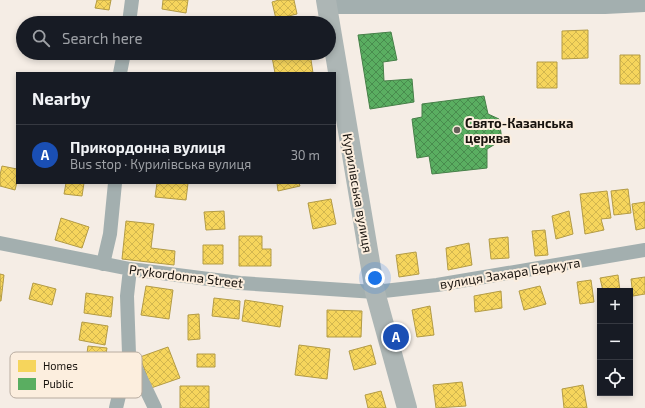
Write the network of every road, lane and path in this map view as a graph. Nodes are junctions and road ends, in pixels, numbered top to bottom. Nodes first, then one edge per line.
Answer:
1 (132, 0) edge
2 (326, 3) edge
3 (645, 5) edge
4 (129, 16) edge
5 (328, 16) edge
6 (123, 60) edge
7 (336, 60) edge
8 (120, 72) edge
9 (115, 184) edge
10 (0, 243) edge
11 (645, 250) edge
12 (103, 264) junction
13 (130, 269) junction
14 (375, 292) junction
15 (128, 352) edge
16 (142, 382) edge
17 (118, 398) edge
18 (116, 408) edge
19 (155, 408) edge
20 (407, 408) edge

1 - 4 street
2 - 3 street
2 - 5 main road, Курилівська вулиця
6 - 8 street
7 - 14 main road, Курилівська вулиця
9 - 12 street
10 - 12 street, Prykordonna Street
11 - 14 street, вулиця Захара Беркута
12 - 13 street, Prykordonna Street
13 - 14 street, Prykordonna Street
13 - 15 street
14 - 20 main road, Курилівська вулиця
16 - 19 street
17 - 18 street

